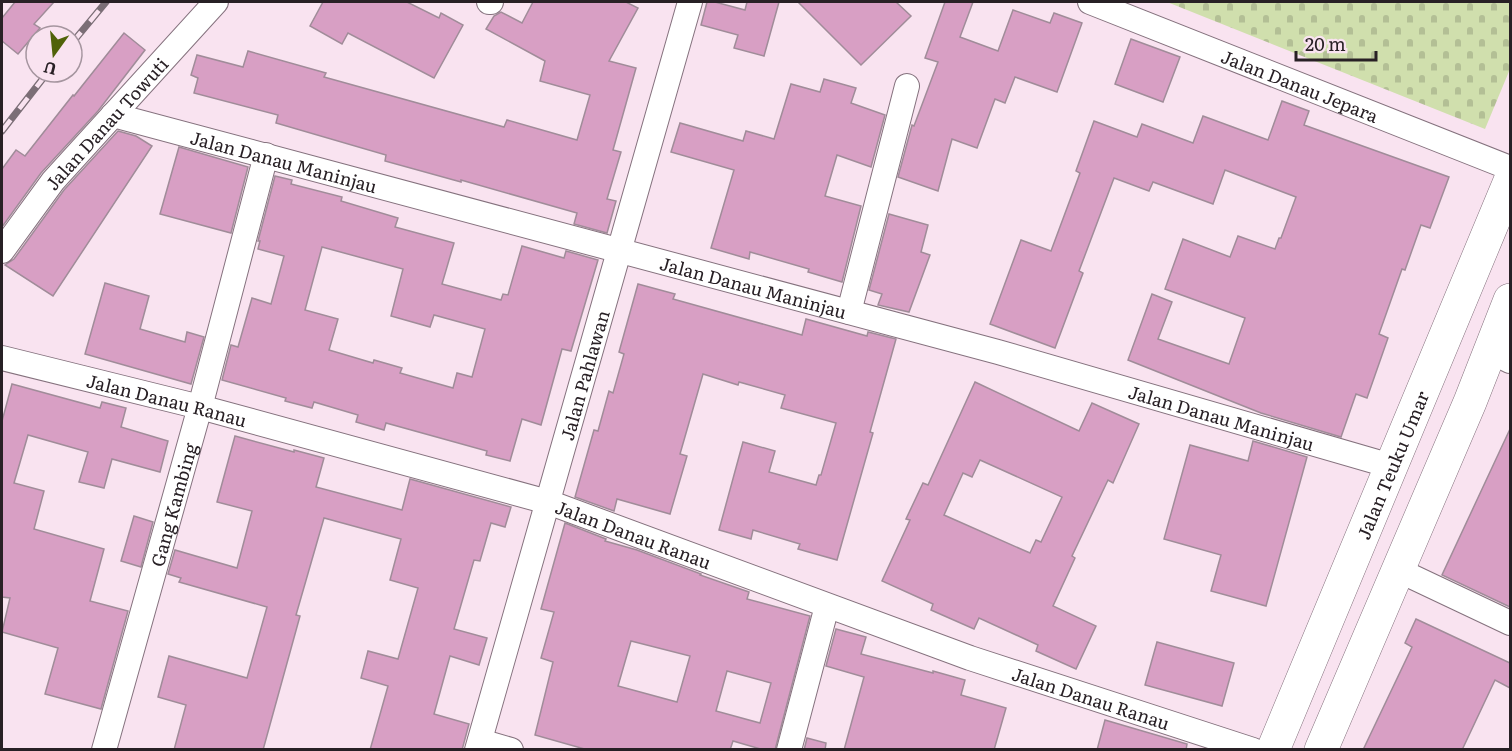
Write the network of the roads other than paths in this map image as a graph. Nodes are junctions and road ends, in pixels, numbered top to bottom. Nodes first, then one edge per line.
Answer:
1 (216, 2) edge
2 (690, 2) edge
3 (1090, 2) edge
4 (907, 86) dead end
5 (113, 115) junction
6 (266, 155) junction
7 (1510, 168) edge
8 (1510, 181) edge
9 (620, 249) junction
10 (2, 251) edge
11 (1510, 300) edge
12 (849, 312) junction
13 (1500, 356) edge
14 (2, 358) edge
15 (200, 407) junction
16 (1391, 466) junction
17 (548, 502) junction
18 (1398, 570) junction
19 (827, 606) junction
20 (1510, 623) edge
21 (478, 745) edge
22 (104, 750) edge
23 (510, 750) edge
24 (789, 750) edge
25 (1253, 750) edge
26 (1273, 750) edge
27 (1321, 750) edge

1 - 5 street, Jalan Danau Towuti
2 - 9 street, Jalan Pahlawan
3 - 7 street, Jalan Danau Jepara
4 - 12 street
5 - 6 street, Jalan Danau Maninjau
5 - 10 street, Jalan Danau Towuti
6 - 9 street, Jalan Danau Maninjau
6 - 15 street, Gang Kambing
8 - 16 highway, Jalan Teuku Umar
9 - 12 street, Jalan Danau Maninjau
9 - 17 street, Jalan Pahlawan
11 - 13 highway
12 - 16 street, Jalan Danau Maninjau
13 - 18 highway
14 - 15 street, Jalan Danau Ranau
15 - 17 street, Jalan Danau Ranau
15 - 22 street, Gang Kambing
16 - 26 highway, Jalan Teuku Umar
17 - 19 street, Jalan Danau Ranau
17 - 21 street, Jalan Pahlawan
18 - 20 street
18 - 27 highway
19 - 24 street
19 - 25 street, Jalan Danau Ranau
21 - 23 street

